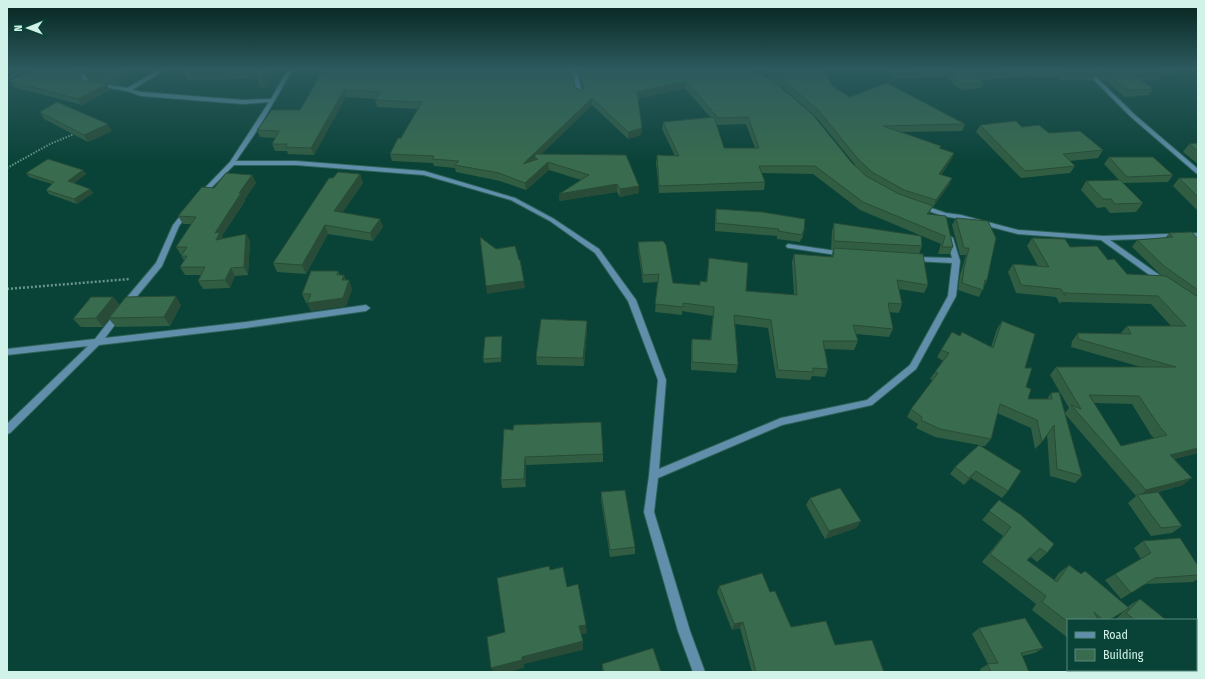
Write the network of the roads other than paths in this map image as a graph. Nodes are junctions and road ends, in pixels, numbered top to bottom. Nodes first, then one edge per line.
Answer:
1 (273, 100) edge
2 (224, 101) edge
3 (263, 101) edge
4 (1117, 101) edge
5 (232, 163) junction
6 (1198, 172) edge
7 (918, 205) edge
8 (945, 214) junction
9 (1198, 235) edge
10 (1103, 238) junction
11 (790, 246) dead end
12 (853, 254) edge
13 (905, 258) edge
14 (956, 262) junction
15 (1166, 284) edge
16 (366, 308) dead end
17 (98, 341) junction
18 (7, 352) edge
19 (7, 430) edge
20 (654, 476) junction
21 (699, 672) edge

1 - 5 street
2 - 3 street
4 - 6 street
5 - 17 street
5 - 20 street
7 - 8 street
8 - 10 street
8 - 14 street
9 - 10 street
10 - 15 street
11 - 12 street
13 - 14 street
14 - 20 street
16 - 17 street
17 - 18 street
17 - 19 street
20 - 21 street

